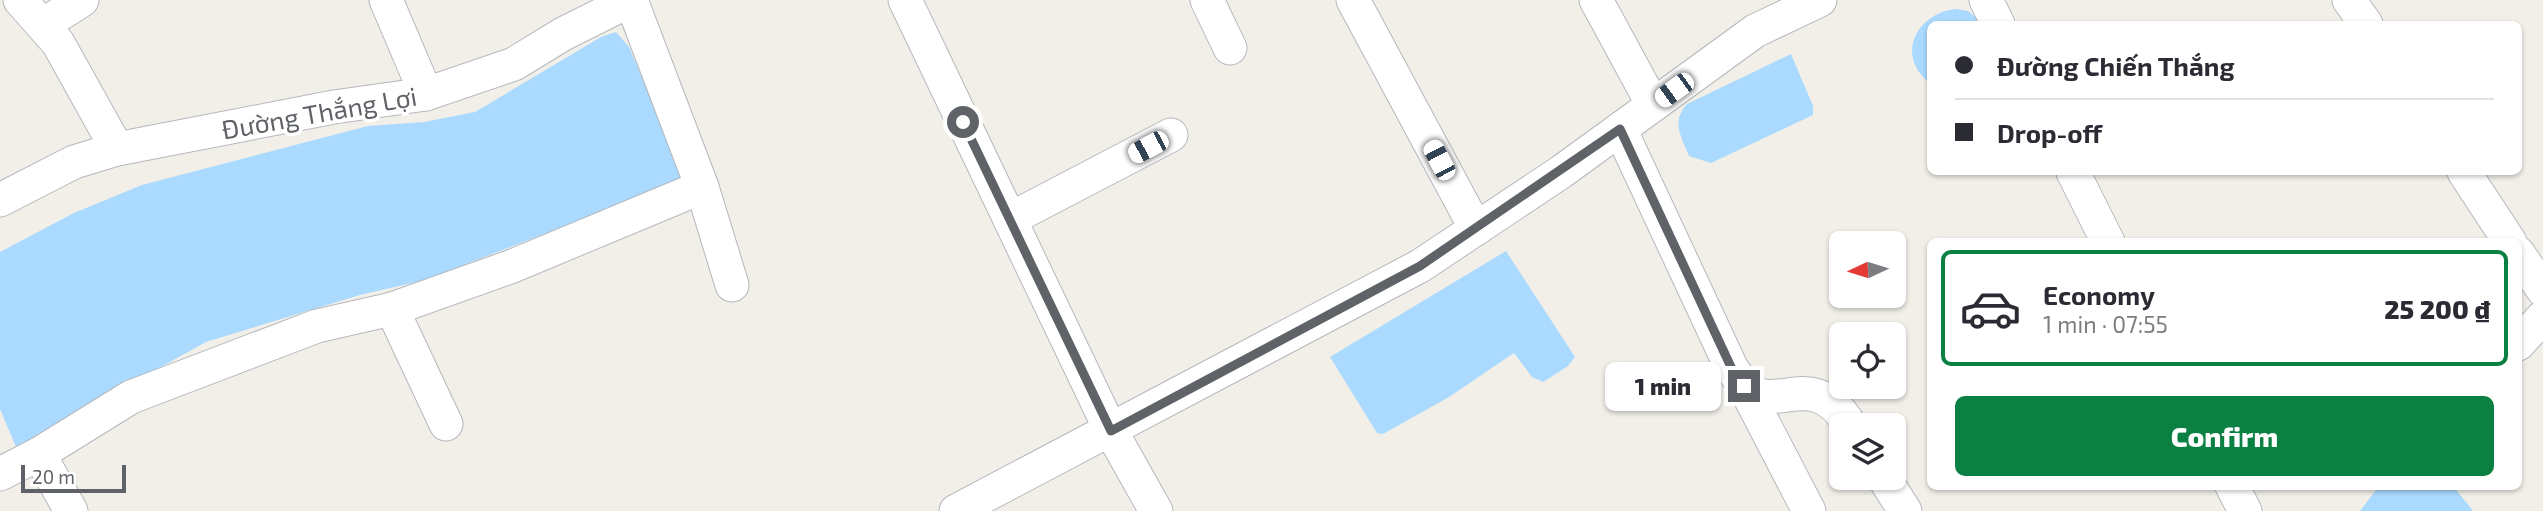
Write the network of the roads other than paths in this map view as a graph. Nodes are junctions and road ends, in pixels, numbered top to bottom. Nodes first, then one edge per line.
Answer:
1 (20, 0) edge
2 (82, 0) edge
3 (386, 0) edge
4 (631, 0) edge
5 (905, 0) edge
6 (1207, 0) edge
7 (1353, 0) edge
8 (1597, 0) edge
9 (1820, 0) edge
10 (1986, 0) edge
11 (2349, 0) edge
12 (1996, 21) edge
13 (2364, 21) edge
14 (43, 25) junction
15 (1230, 48) dead end
16 (426, 94) junction
17 (1653, 105) junction
18 (1620, 129) junction
19 (1171, 135) dead end
20 (117, 149) junction
21 (2074, 175) edge
22 (2466, 175) edge
23 (702, 187) junction
24 (0, 200) edge
25 (1010, 219) junction
26 (1476, 229) junction
27 (2106, 238) edge
28 (2507, 238) edge
29 (2522, 259) edge
30 (732, 285) dead end
31 (2543, 290) edge
32 (392, 309) junction
33 (2543, 317) edge
34 (2522, 340) edge
35 (1744, 386) junction
36 (1842, 413) edge
37 (446, 424) dead end
38 (1111, 431) junction
39 (39, 454) junction
40 (0, 474) edge
41 (1892, 490) edge
42 (71, 511) edge
43 (956, 511) edge
44 (1156, 511) edge
45 (1809, 511) edge
46 (1905, 511) edge

1 - 14 street
2 - 14 street
3 - 16 street
4 - 16 street, Đường Thắng Lợi
4 - 23 street
5 - 25 street
6 - 15 street
7 - 26 street
8 - 17 street
9 - 17 street
10 - 12 street
11 - 13 street
14 - 20 street
16 - 20 street, Đường Thắng Lợi
17 - 18 street
18 - 26 street
18 - 35 street
19 - 25 street
20 - 24 street, Đường Thắng Lợi
21 - 27 street
22 - 28 street
23 - 30 street
23 - 32 street
25 - 38 street
26 - 38 street
29 - 31 street
32 - 37 street
32 - 39 street
33 - 34 street
35 - 36 street
35 - 45 street
38 - 43 street
38 - 44 street
39 - 40 street
39 - 42 street
41 - 46 street

